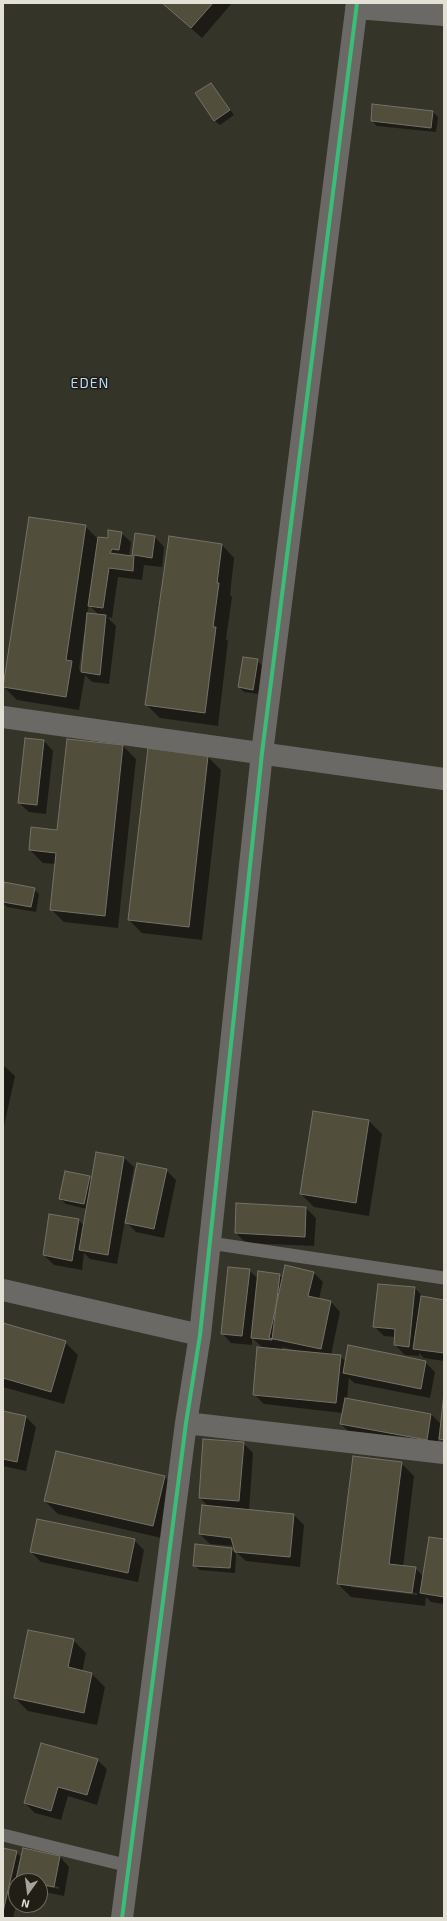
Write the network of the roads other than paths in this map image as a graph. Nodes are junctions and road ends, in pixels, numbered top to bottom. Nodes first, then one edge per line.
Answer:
1 (356, 6) edge
2 (444, 15) edge
3 (3, 717) edge
4 (262, 753) junction
5 (444, 779) edge
6 (210, 1243) junction
7 (444, 1278) edge
8 (3, 1290) edge
9 (200, 1335) junction
10 (186, 1423) junction
11 (444, 1453) edge
12 (3, 1835) edge
13 (129, 1866) junction
14 (122, 1918) edge

1 - 2 street
1 - 4 street
3 - 4 street
4 - 5 street
4 - 6 street
6 - 7 lane
6 - 9 street
8 - 9 street
9 - 10 street
10 - 11 street
10 - 13 street
12 - 13 lane
13 - 14 street

